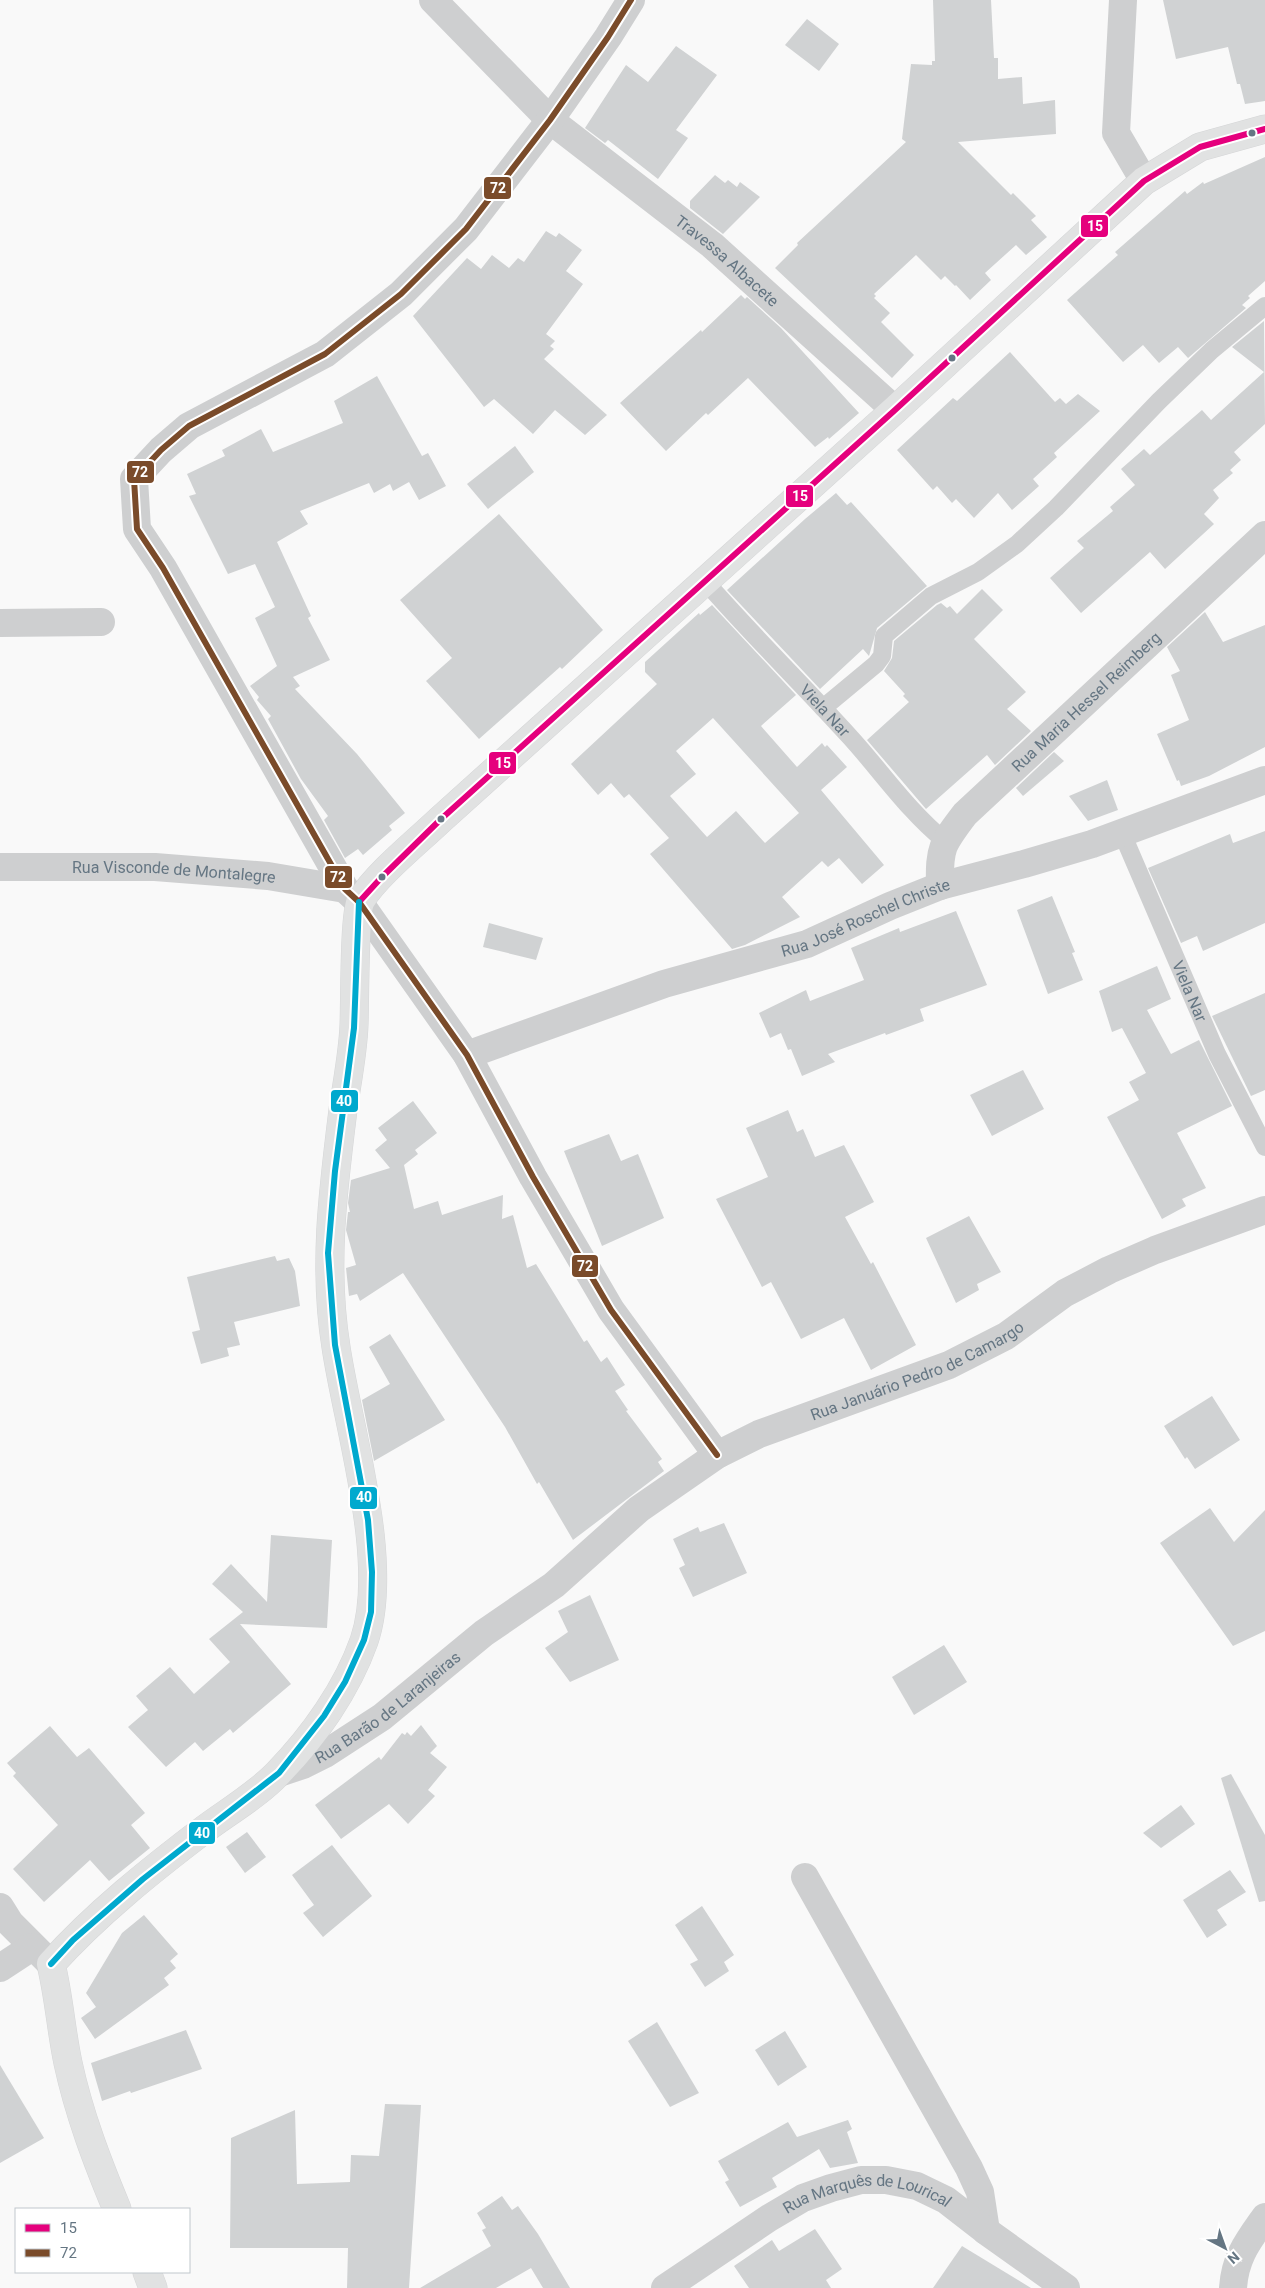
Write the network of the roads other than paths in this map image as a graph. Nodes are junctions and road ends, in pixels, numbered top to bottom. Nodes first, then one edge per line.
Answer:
1 (433, 0) edge
2 (631, 0) edge
3 (1123, 0) edge
4 (550, 120) junction
5 (1265, 129) edge
6 (1144, 181) junction
7 (1265, 306) edge
8 (895, 410) junction
9 (1265, 535) edge
10 (704, 580) junction
11 (101, 622) dead end
12 (0, 623) edge
13 (823, 708) junction
14 (1265, 780) edge
15 (1122, 833) junction
16 (944, 841) junction
17 (0, 867) edge
18 (940, 886) junction
19 (352, 896) junction
20 (467, 1055) junction
21 (1265, 1147) edge
22 (1265, 1210) edge
23 (717, 1455) junction
24 (584, 1559) joint
25 (279, 1773) junction
26 (805, 1877) dead end
27 (0, 1908) edge
28 (41, 1956) junction
29 (0, 1968) edge
30 (117, 2208) edge
31 (1265, 2217) edge
32 (986, 2232) junction
33 (147, 2273) edge
34 (153, 2288) edge
35 (665, 2288) edge
36 (1066, 2288) edge
37 (1234, 2288) edge

1 - 4 street, Travessa Albacete
2 - 4 street
3 - 6 street
4 - 8 street, Travessa Albacete
4 - 19 street
5 - 6 main road
6 - 8 main road
7 - 13 lane
8 - 10 main road
9 - 16 street, Rua Maria Hessel Reimberg
10 - 13 lane, Viela Nar
10 - 19 main road
11 - 12 street
13 - 16 lane, Viela Nar
14 - 15 street, Rua José Roschel Christe
15 - 18 street, Rua José Roschel Christe
15 - 21 lane, Viela Nar
16 - 18 street
17 - 19 street, Rua Visconde de Montalegre
18 - 20 street, Rua José Roschel Christe
19 - 20 street
19 - 25 main road
20 - 23 street
22 - 23 street, Rua Januário Pedro de Camargo
23 - 24 street, Rua Januário Pedro de Camargo
24 - 25 street, Rua Barão de Laranjeiras
25 - 28 main road, Rua Barão de Laranjeiras
26 - 32 street
27 - 28 street
28 - 29 street, Rua Barão de Laranjeiras
28 - 30 main road
31 - 37 street
32 - 35 street, Rua Marquês de Lourical
32 - 36 street, Rua Marquês de Lourical
33 - 34 main road

